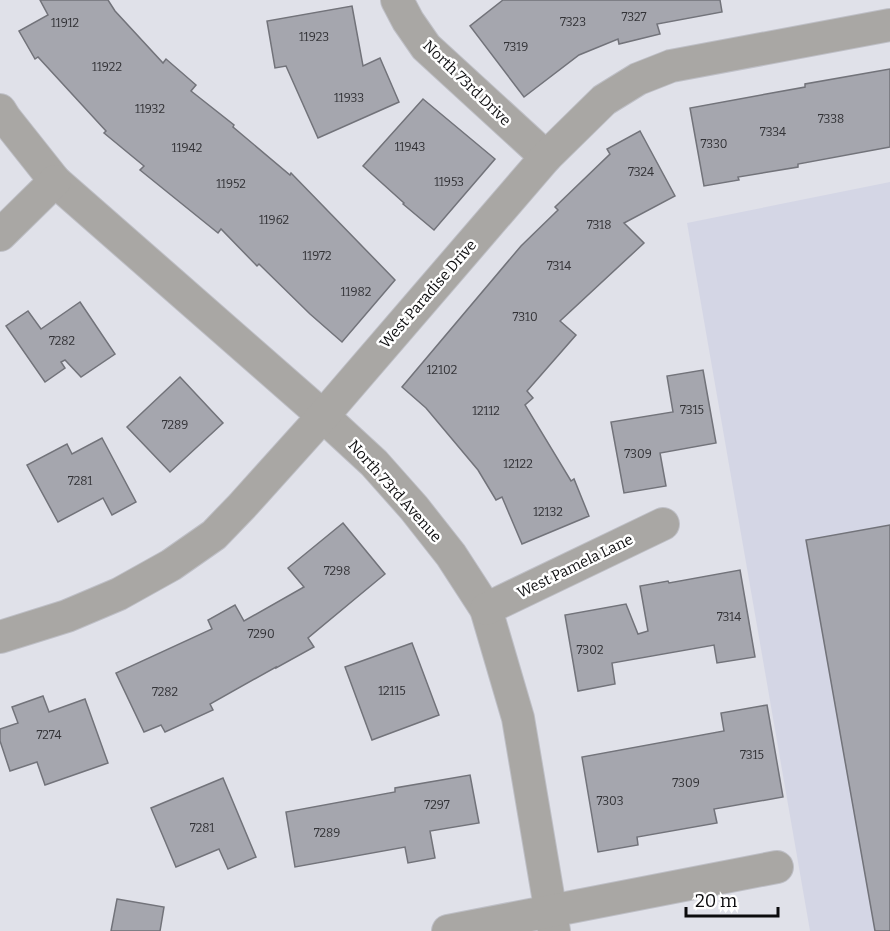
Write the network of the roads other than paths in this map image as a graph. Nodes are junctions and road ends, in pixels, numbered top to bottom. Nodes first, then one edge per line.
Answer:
1 (397, 0) edge
2 (890, 25) edge
3 (0, 110) edge
4 (546, 157) junction
5 (54, 181) junction
6 (0, 235) edge
7 (323, 416) junction
8 (663, 524) dead end
9 (486, 609) junction
10 (0, 637) edge
11 (777, 867) dead end
12 (553, 921) edge
13 (448, 931) edge

1 - 4 street, North 73rd Drive
2 - 4 street, West Paradise Drive
3 - 5 street, North 73rd Avenue
4 - 7 street, West Paradise Drive
5 - 6 street
5 - 7 street, North 73rd Avenue
7 - 9 street, North 73rd Avenue
7 - 10 street, West Paradise Drive
8 - 9 street, West Pamela Lane
9 - 12 street, North 73rd Avenue
11 - 12 street
12 - 13 street

